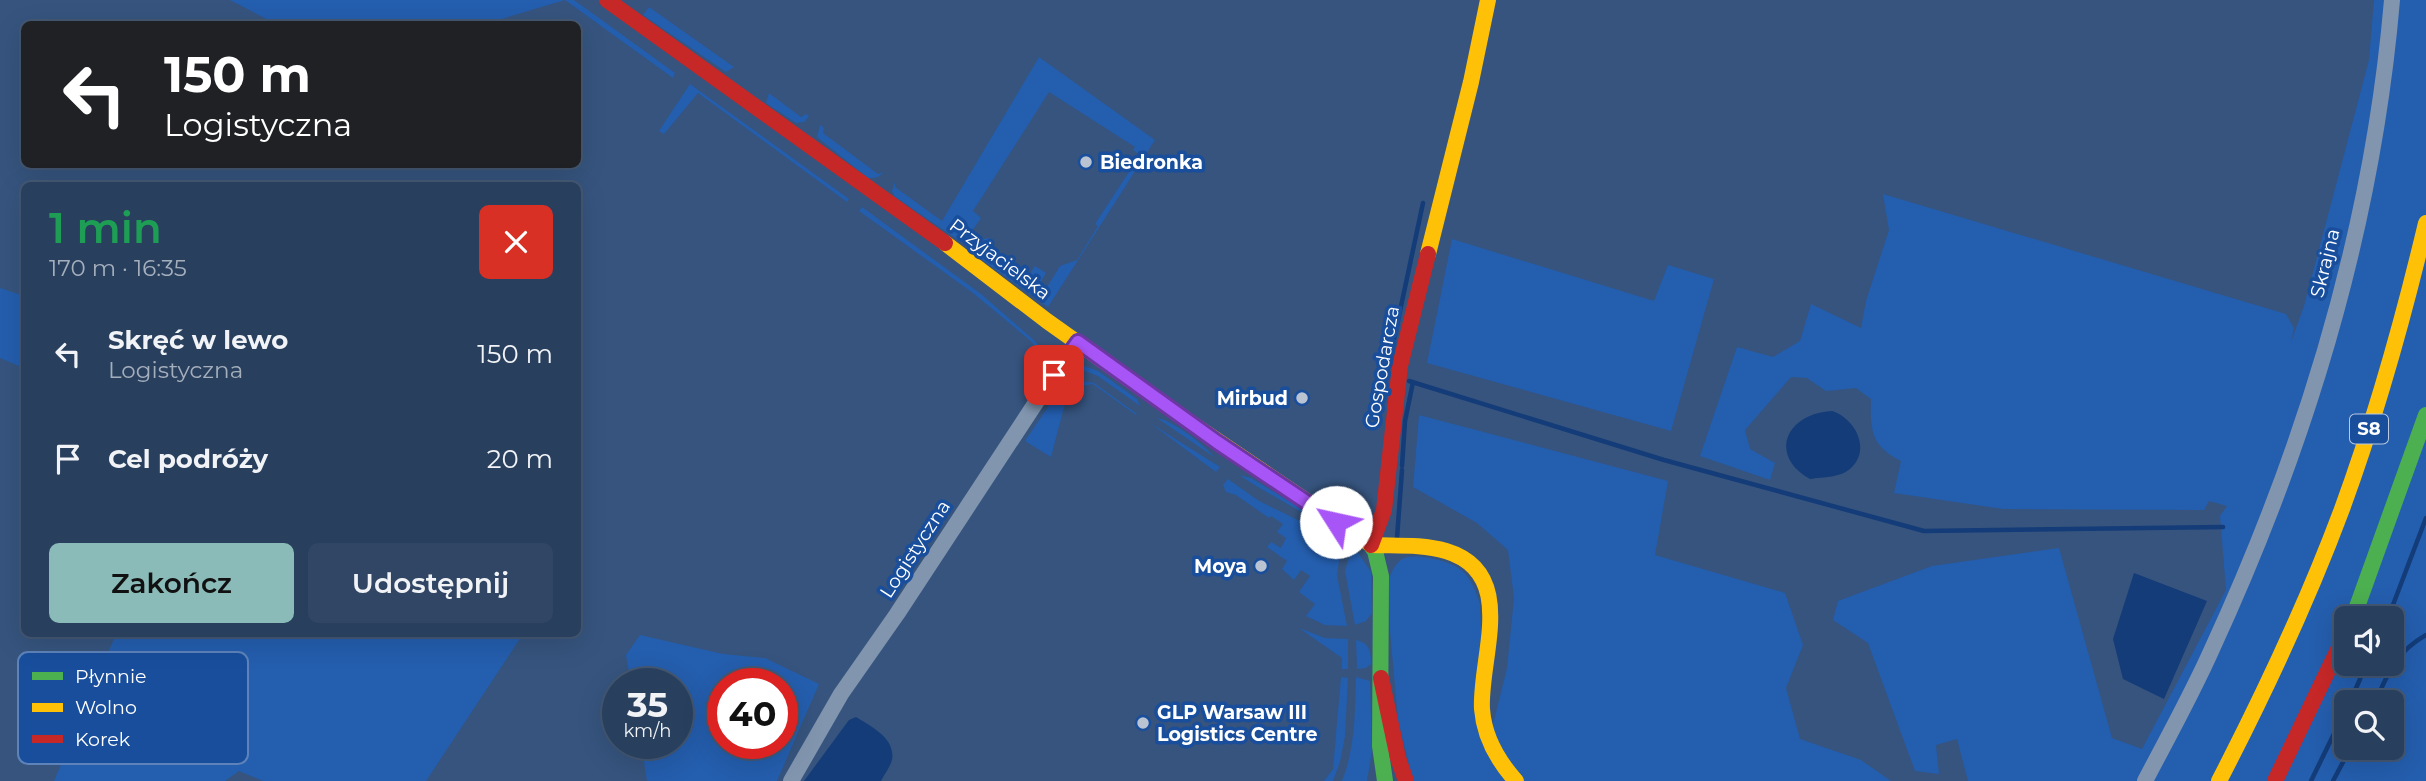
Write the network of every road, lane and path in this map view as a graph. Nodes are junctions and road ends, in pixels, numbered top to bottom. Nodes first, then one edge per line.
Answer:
1 (607, 0) edge
2 (1488, 0) edge
3 (2392, 0) edge
4 (2426, 223) edge
5 (1078, 342) junction
6 (2426, 415) edge
7 (1371, 545) junction
8 (2358, 606) edge
9 (2334, 658) edge
10 (1381, 678) junction
11 (1380, 746) junction
12 (791, 781) edge
13 (1371, 781) edge
14 (1385, 781) edge
15 (1406, 781) edge
16 (1516, 781) edge
17 (2145, 781) edge
18 (2219, 781) edge
19 (2275, 781) edge

1 - 5 main road, Przyjacielska
2 - 7 main road, Gospodarcza
3 - 17 street, Skrajna
4 - 18 main road, S8
5 - 7 main road, Przyjacielska
5 - 12 street, Logistyczna
6 - 8 main road, S8
7 - 10 main road
7 - 16 main road
9 - 19 main road
10 - 11 main road
10 - 15 main road
11 - 13 main road
11 - 14 main road

